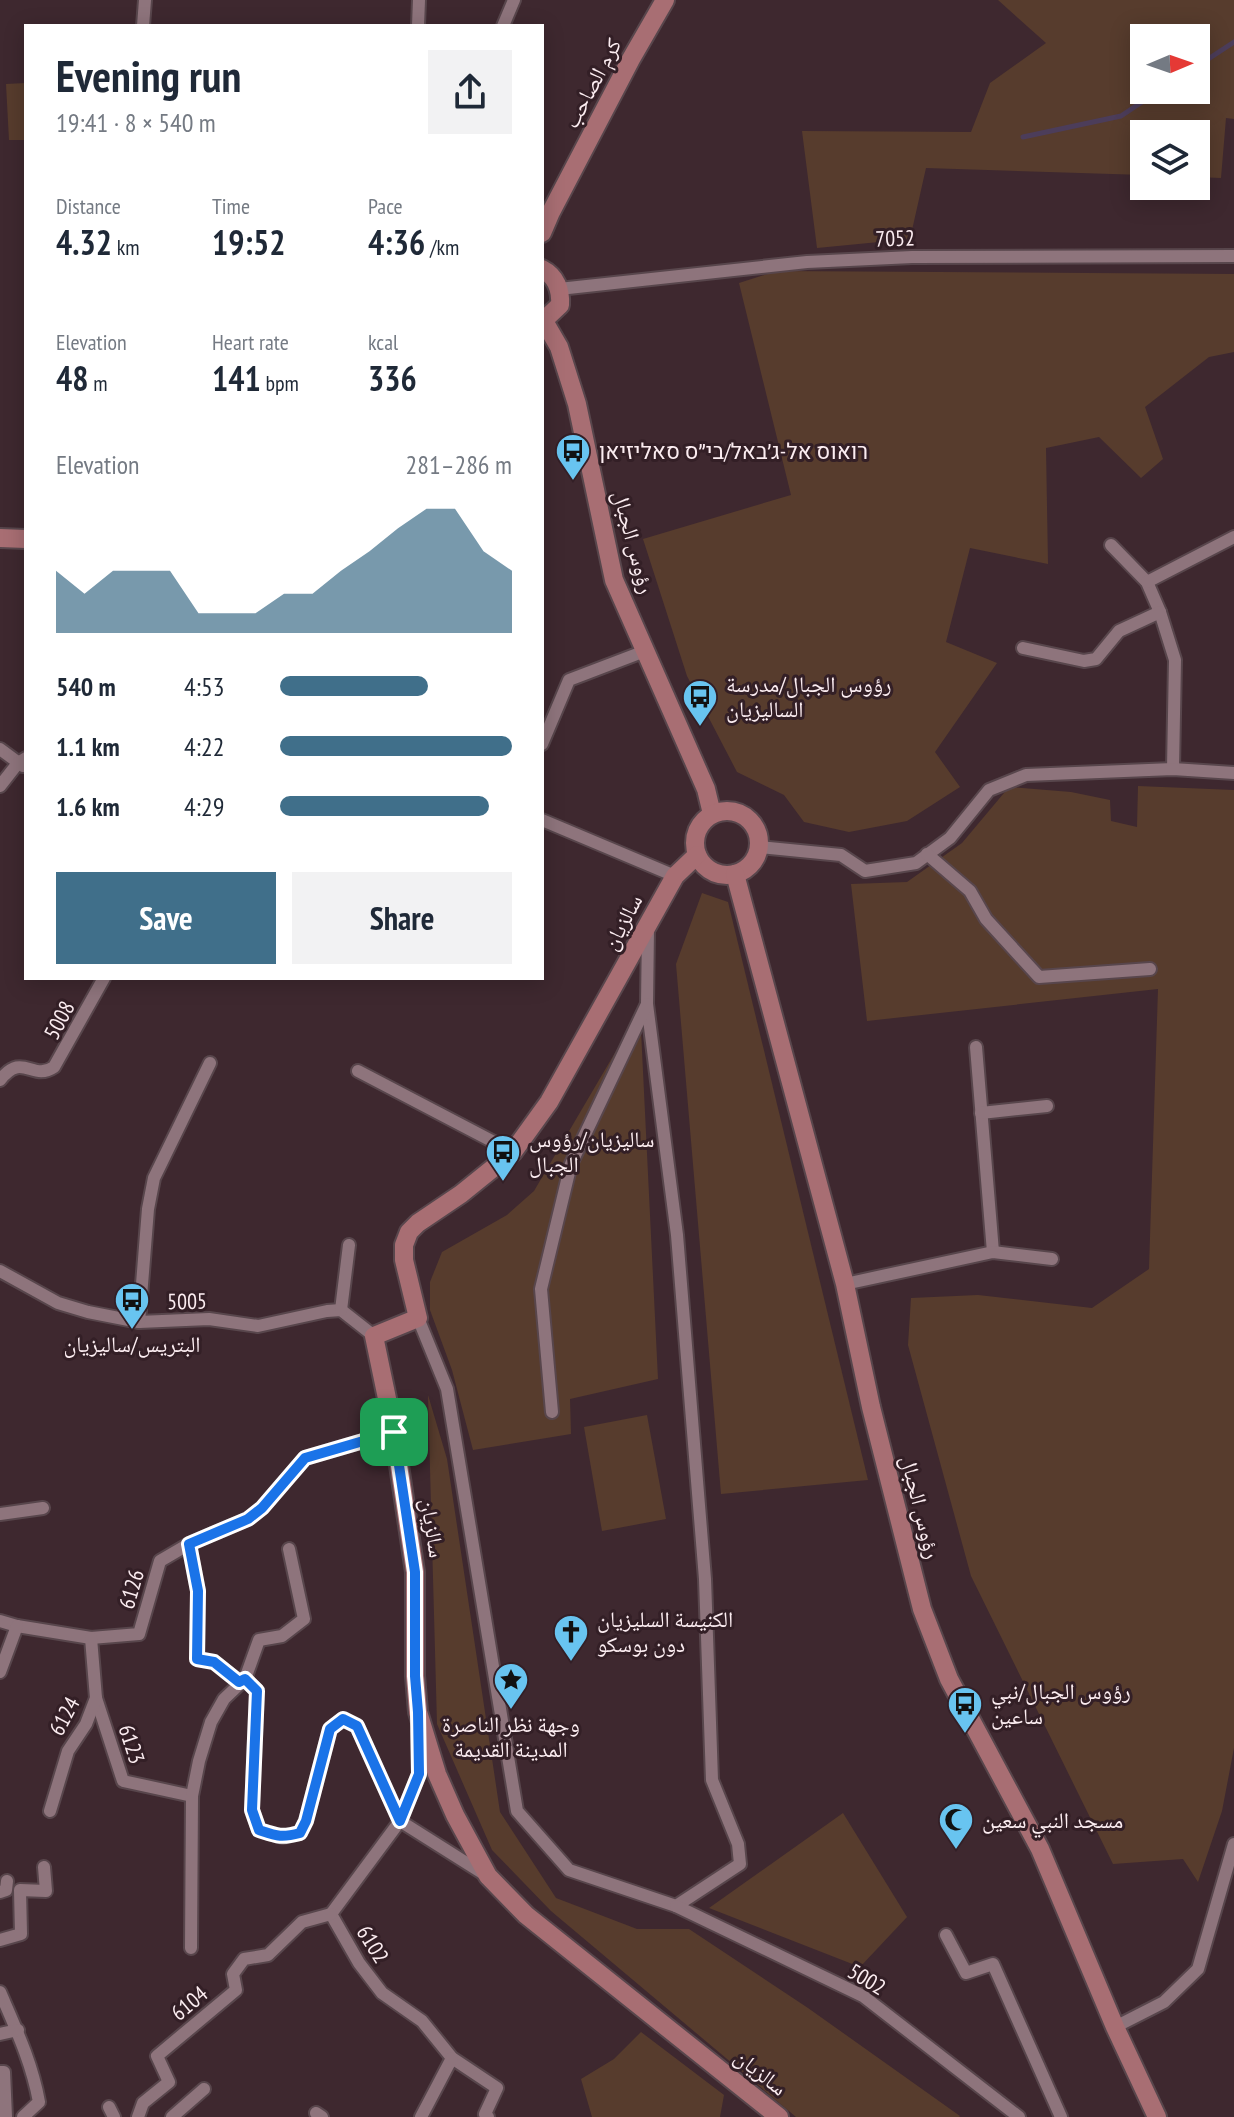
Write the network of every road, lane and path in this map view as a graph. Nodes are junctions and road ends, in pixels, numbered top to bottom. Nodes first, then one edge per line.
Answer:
1 (145, 0) edge
2 (419, 0) edge
3 (514, 0) edge
4 (665, 0) edge
5 (143, 24) edge
6 (418, 24) edge
7 (504, 24) edge
8 (544, 228) edge
9 (1234, 256) edge
10 (544, 270) edge
11 (559, 289) junction
12 (544, 320) edge
13 (544, 323) edge
14 (1234, 537) edge
15 (0, 538) edge
16 (24, 539) edge
17 (1111, 545) dead end
18 (1147, 582) junction
19 (1160, 612) junction
20 (1023, 648) dead end
21 (645, 651) junction
22 (544, 739) edge
23 (0, 749) edge
24 (23, 763) edge
25 (1173, 769) junction
26 (1234, 773) edge
27 (0, 786) edge
28 (712, 814) junction
29 (544, 821) edge
30 (759, 847) junction
31 (927, 854) junction
32 (697, 855) junction
33 (735, 874) junction
34 (675, 876) junction
35 (648, 928) junction
36 (1150, 969) dead end
37 (103, 980) edge
38 (647, 1004) junction
39 (976, 1047) dead end
40 (210, 1063) dead end
41 (358, 1071) dead end
42 (0, 1080) edge
43 (1047, 1106) dead end
44 (981, 1113) junction
45 (513, 1152) junction
46 (349, 1245) dead end
47 (993, 1252) junction
48 (1052, 1259) dead end
49 (0, 1271) edge
50 (845, 1284) junction
51 (341, 1310) junction
52 (418, 1318) junction
53 (139, 1322) junction
54 (374, 1336) junction
55 (552, 1412) dead end
56 (394, 1432) junction
57 (43, 1508) dead end
58 (0, 1514) edge
59 (189, 1544) junction
60 (289, 1549) dead end
61 (0, 1621) edge
62 (17, 1626) junction
63 (91, 1638) junction
64 (0, 1672) edge
65 (242, 1680) junction
66 (96, 1698) junction
67 (418, 1712) junction
68 (192, 1796) junction
69 (50, 1811) dead end
70 (400, 1821) junction
71 (1234, 1844) edge
72 (44, 1867) dead end
73 (488, 1876) junction
74 (676, 1906) junction
75 (331, 1914) junction
76 (946, 1935) dead end
77 (0, 1940) edge
78 (191, 1948) dead end
79 (0, 1992) edge
80 (1115, 2027) junction
81 (18, 2030) junction
82 (0, 2034) edge
83 (452, 2058) junction
84 (0, 2072) edge
85 (204, 2089) dead end
86 (6, 2117) edge
87 (23, 2117) edge
88 (138, 2117) edge
89 (172, 2117) edge
90 (421, 2117) edge
91 (488, 2117) edge
92 (779, 2117) edge
93 (1019, 2117) edge
94 (1061, 2117) edge
95 (1157, 2117) edge

1 - 5 street
2 - 6 street
3 - 7 street
4 - 8 street, كرم الصاحب
9 - 11 street, 7052
10 - 11 street
11 - 12 street
13 - 21 street, رؤوس الجبال
14 - 18 street
15 - 16 street
17 - 18 street
18 - 19 street
19 - 20 street
19 - 25 street
21 - 22 street
21 - 28 street, رؤوس الجبال
23 - 24 street
24 - 27 street
25 - 26 street
25 - 31 street
28 - 30 street
28 - 32 street
29 - 34 street
30 - 31 street
30 - 33 street
31 - 36 street
32 - 33 street
32 - 34 street, سالزيان
33 - 50 street, رؤوس الجبال
34 - 35 street, سالزيان
35 - 38 street
35 - 45 street, سالزيان
37 - 42 street, 5008
38 - 55 street
38 - 74 street
39 - 44 street
40 - 53 street
41 - 45 street
43 - 44 street
44 - 47 street
45 - 52 street, سالزيان
46 - 51 street
47 - 48 street
47 - 50 street
49 - 53 street, 5005
50 - 80 street, رؤوس الجبال
51 - 53 street, 5005
51 - 54 street
52 - 54 street
52 - 74 street, 5002
54 - 56 street, سالزيان
56 - 59 street, 6126
56 - 67 street, سالزيان
57 - 58 street
59 - 63 street, 6126
59 - 65 street
60 - 65 street
61 - 62 street, 6126
62 - 63 street, 6126
62 - 64 street
63 - 66 street, 6124
65 - 68 street
65 - 70 street
66 - 68 street, 6123
66 - 69 street, 6124
67 - 70 street, 6102
67 - 73 street, سالزيان
68 - 78 street
70 - 73 street
70 - 75 street, 6102
71 - 80 street
72 - 77 street
73 - 92 street, سالزيان
74 - 93 street, 5002
75 - 83 street, 6102
75 - 88 street, 6104
76 - 94 street
79 - 81 street
80 - 95 street, رؤوس الجبال
81 - 82 street
81 - 87 street
83 - 90 street
83 - 91 street, 6102
84 - 86 street
85 - 89 street

